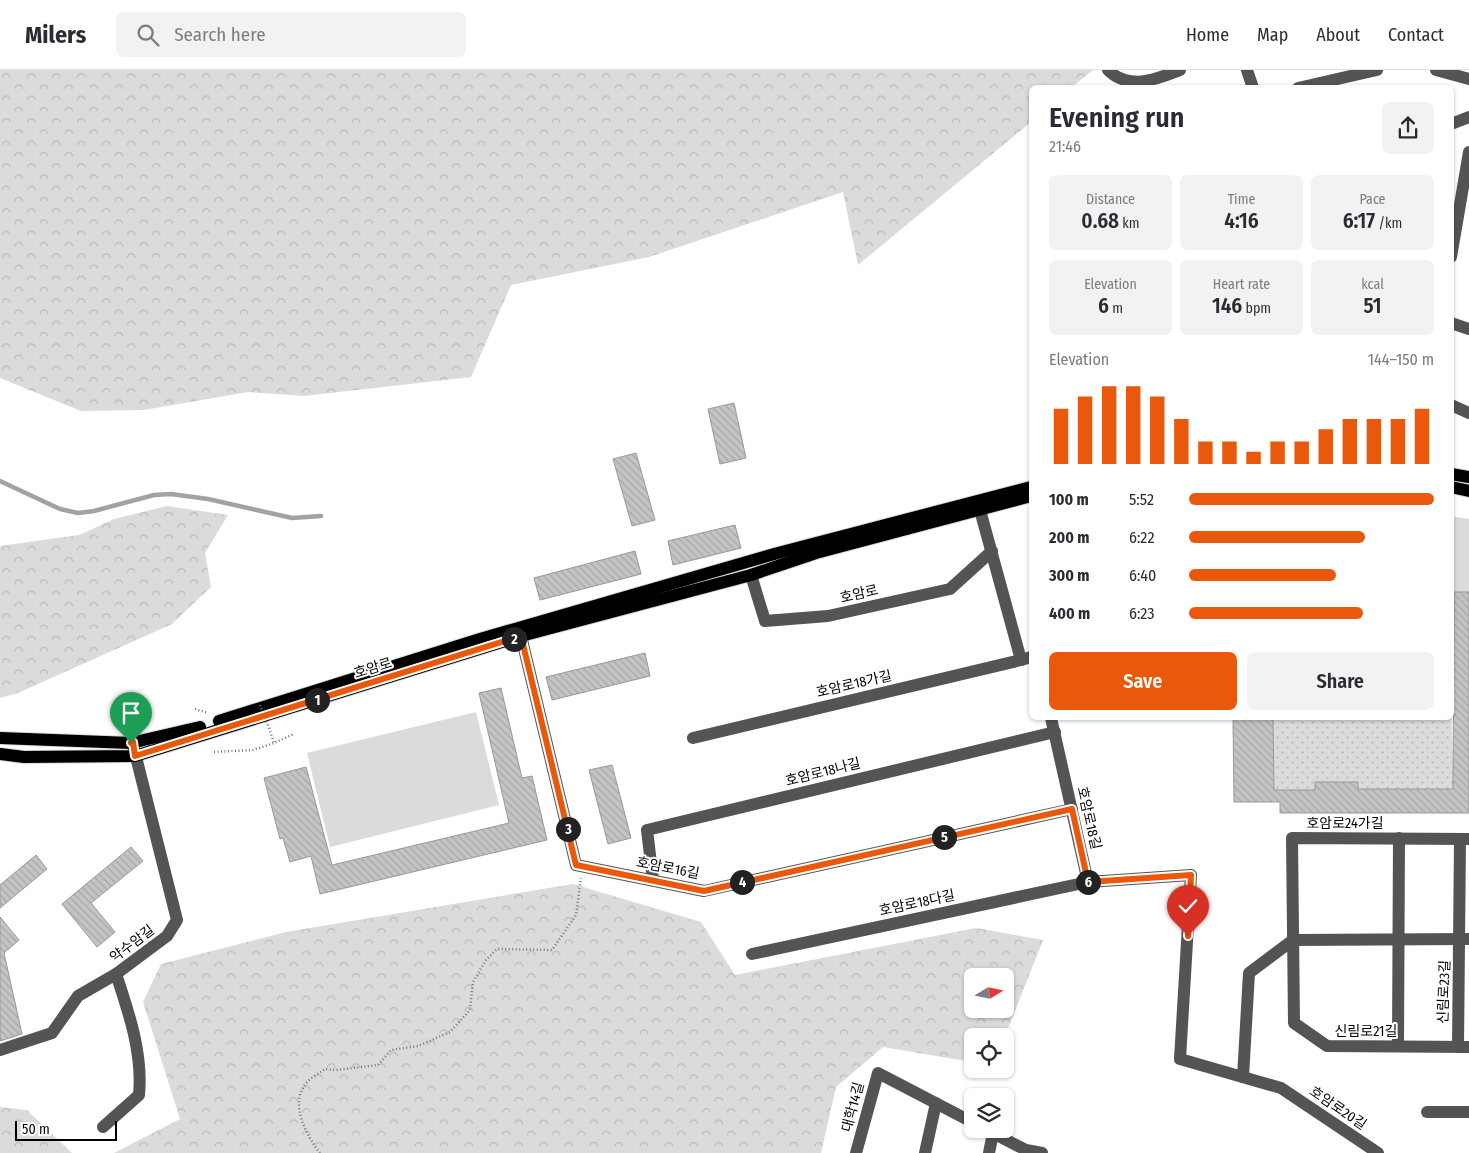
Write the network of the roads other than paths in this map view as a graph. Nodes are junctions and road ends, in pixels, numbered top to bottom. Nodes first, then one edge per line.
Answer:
1 (1108, 70) edge
2 (1180, 70) edge
3 (1247, 70) edge
4 (1377, 70) edge
5 (1436, 70) edge
6 (1469, 79) edge
7 (1252, 85) edge
8 (1311, 85) edge
9 (1469, 117) edge
10 (1454, 123) edge
11 (1469, 152) edge
12 (1464, 210) edge
13 (1454, 246) edge
14 (1454, 324) edge
15 (1469, 329) edge
16 (1454, 406) edge
17 (1469, 413) edge
18 (1454, 474) edge
19 (1469, 477) edge
20 (1029, 488) edge
21 (1454, 488) edge
22 (1469, 491) edge
23 (1029, 497) edge
24 (980, 510) junction
25 (992, 551) junction
26 (751, 575) junction
27 (521, 636) junction
28 (1026, 658) edge
29 (1052, 720) edge
30 (1055, 732) junction
31 (0, 738) edge
32 (693, 738) dead end
33 (133, 742) junction
34 (0, 754) edge
35 (135, 756) junction
36 (1072, 809) junction
37 (1399, 838) junction
38 (1464, 839) edge
39 (652, 880) junction
40 (1088, 882) junction
41 (1400, 939) junction
42 (1465, 939) edge
43 (1293, 940) junction
44 (752, 954) dead end
45 (116, 974) junction
46 (1398, 1046) junction
47 (1463, 1047) edge
48 (0, 1050) edge
49 (1242, 1077) junction
50 (936, 1103) junction
51 (1427, 1112) dead end
52 (1469, 1112) edge
53 (964, 1118) edge
54 (103, 1128) dead end
55 (989, 1138) edge
56 (1003, 1138) edge
57 (856, 1153) edge
58 (925, 1153) edge
59 (989, 1153) edge
60 (1042, 1153) edge
61 (1378, 1153) edge

1 - 2 street
3 - 7 street
4 - 8 street
5 - 6 street
9 - 10 street
11 - 12 street
12 - 13 street
14 - 15 street
16 - 17 street
18 - 19 main road
20 - 33 main road
21 - 22 main road
23 - 24 main road, 호암로
24 - 25 street
24 - 26 main road, 호암로
25 - 26 street, 호암로
25 - 28 street
26 - 27 main road, 호암로
27 - 35 main road, 호암로
27 - 39 street, 호암로16길
28 - 32 street, 호암로18가길
29 - 30 street, 호암로18길
30 - 36 street, 호암로18길
30 - 39 street, 호암로18나길
31 - 33 main road
33 - 35 street, 약수암길
34 - 35 main road, 호암로
35 - 45 street, 약수암길
36 - 39 street, 호암로16길
36 - 40 street, 호암로18길
37 - 38 street, 호암로24가길
37 - 41 street
37 - 43 street, 호암로24가길
38 - 42 street, 신림로23길
40 - 44 street, 호암로18다길
40 - 49 street, 호암로20길
41 - 42 street, 신림로23길
41 - 43 street, 신림로23길
41 - 46 street
42 - 47 street, 신림로23길
43 - 46 street, 신림로21길
43 - 49 street
45 - 48 street, 약수암길
45 - 54 street
46 - 47 street, 신림로21길
49 - 61 street, 호암로20길
50 - 53 street, 대학14길
50 - 57 street, 대학14길
50 - 58 street
51 - 52 street
55 - 59 street
56 - 60 street

